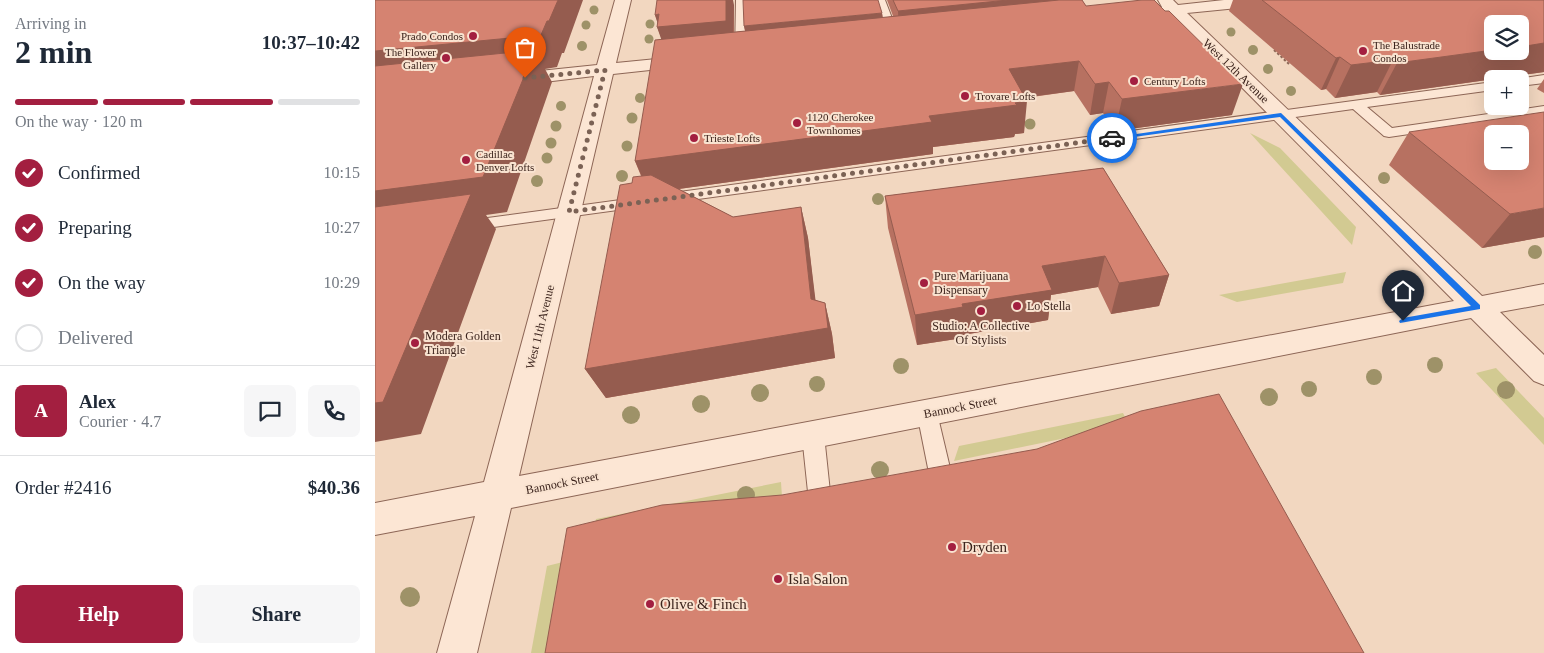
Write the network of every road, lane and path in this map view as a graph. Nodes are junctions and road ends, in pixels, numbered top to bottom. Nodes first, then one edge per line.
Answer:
1 (623, 0) edge
2 (741, 0) edge
3 (880, 0) edge
4 (1268, 0) edge
5 (1169, 5) edge
6 (1114, 16) edge
7 (913, 38) edge
8 (894, 40) junction
9 (875, 42) edge
10 (1274, 50) dead end
11 (761, 54) edge
12 (741, 56) junction
13 (722, 58) edge
14 (702, 60) edge
15 (1289, 64) dead end
16 (605, 70) junction
17 (1544, 79) edge
18 (1529, 81) edge
19 (493, 82) edge
20 (1484, 87) edge
21 (1356, 104) junction
22 (1544, 110) edge
23 (1281, 115) junction
24 (569, 212) junction
25 (449, 228) edge
26 (1544, 294) edge
27 (1477, 307) junction
28 (1544, 372) edge
29 (927, 413) junction
30 (813, 435) junction
31 (939, 468) edge
32 (819, 492) edge
33 (497, 496) junction
34 (375, 519) edge
35 (457, 653) edge

1 - 16 street, West 11th Avenue
2 - 12 lane
3 - 8 lane
4 - 5 street
5 - 6 street
5 - 23 street, West 12th Avenue
7 - 8 street
8 - 9 street
10 - 15 path
11 - 12 street
12 - 13 street
14 - 16 street
16 - 19 street
16 - 24 street, West 11th Avenue
17 - 18 lane
20 - 21 lane
21 - 22 lane
21 - 23 lane
23 - 24 lane
23 - 27 street, West 12th Avenue
24 - 25 lane
24 - 33 street, West 11th Avenue
26 - 27 street, Bannock Street
27 - 28 street, West 12th Avenue
27 - 29 street, Bannock Street
29 - 30 street, Bannock Street
29 - 31 lane
30 - 32 lane
30 - 33 street, Bannock Street
33 - 34 street, Bannock Street
33 - 35 street, West 11th Avenue

